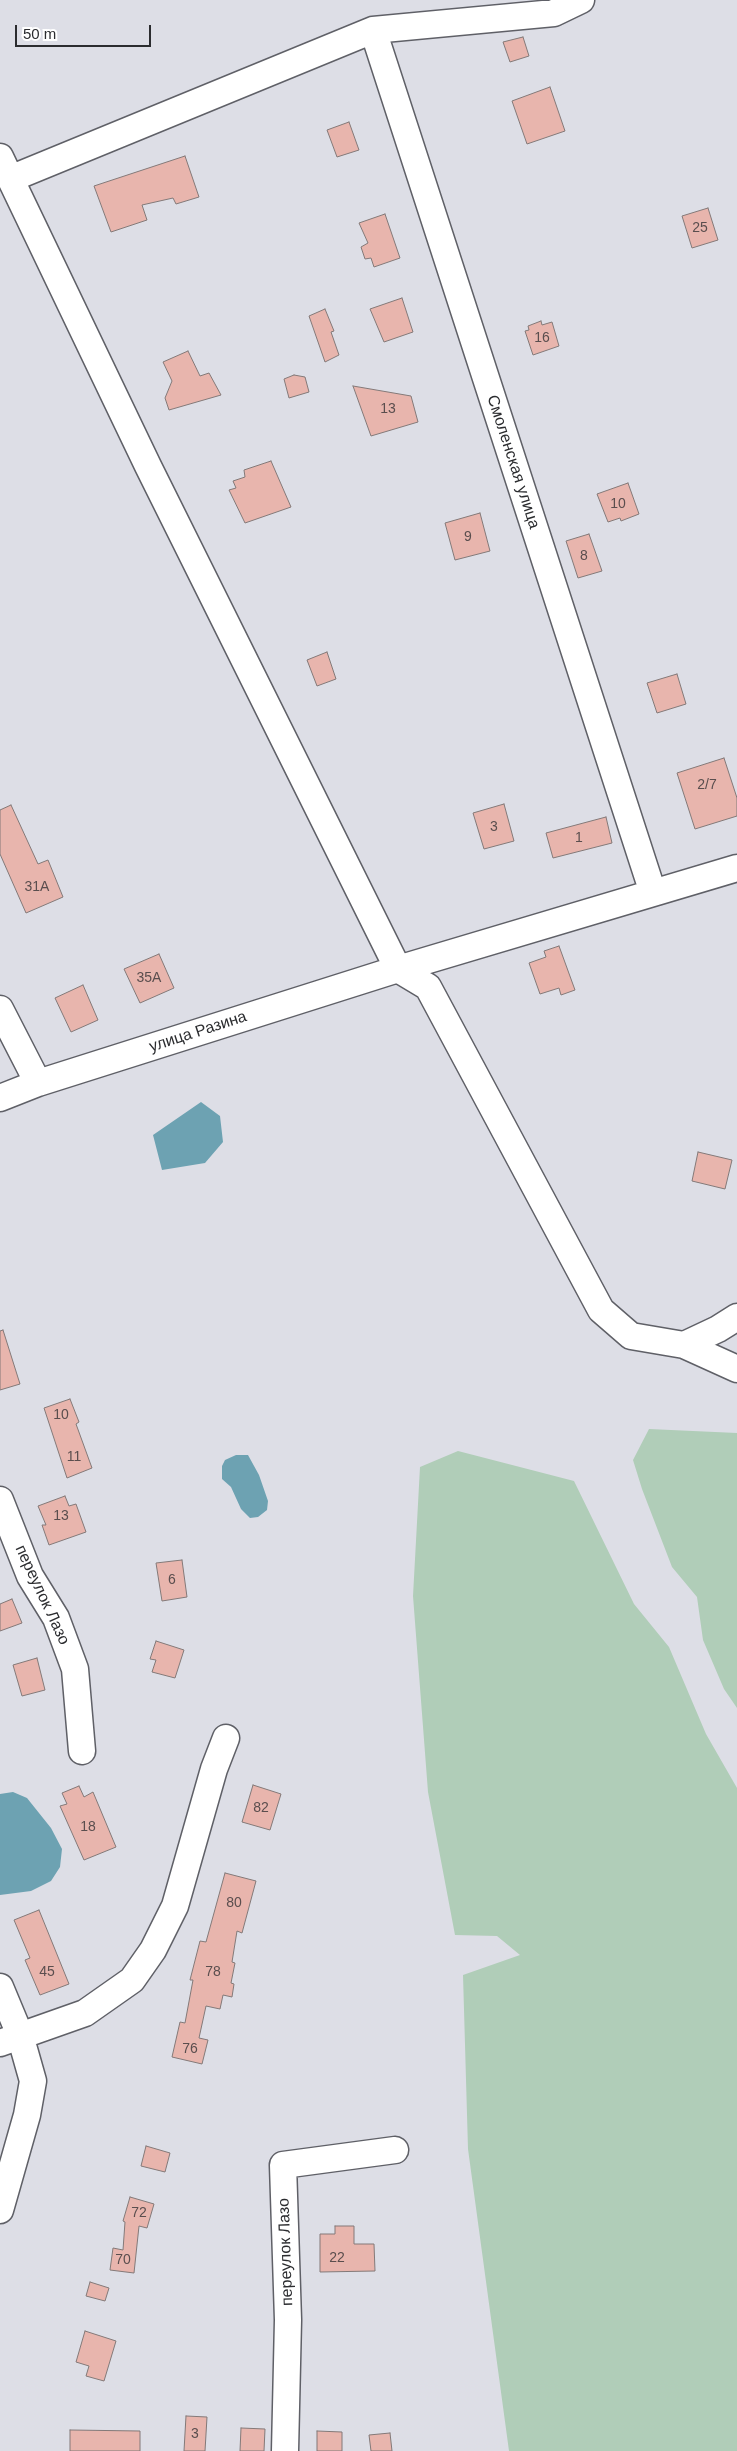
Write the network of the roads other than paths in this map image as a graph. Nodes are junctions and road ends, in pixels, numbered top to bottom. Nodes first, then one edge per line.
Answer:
1 (582, 0) edge
2 (373, 30) junction
3 (5, 168) edge
4 (737, 868) edge
5 (653, 893) junction
6 (398, 969) junction
7 (0, 1009) edge
8 (38, 1083) junction
9 (0, 1098) edge
10 (737, 1317) edge
11 (684, 1345) junction
12 (737, 1368) edge
13 (0, 1500) edge
14 (226, 1738) dead end
15 (82, 1751) dead end
16 (0, 1987) edge
17 (10, 2039) edge
18 (395, 2150) dead end
19 (0, 2210) edge
20 (285, 2451) edge

1 - 2 street
2 - 3 street
2 - 5 street, Смоленская улица
3 - 6 street
4 - 5 street, улица Разина
5 - 6 street, улица Разина
6 - 8 street, улица Разина
6 - 11 street
7 - 8 street
8 - 9 street, улица Разина
10 - 11 street
11 - 12 street
13 - 15 street, переулок Лазо
14 - 17 street
16 - 17 street
17 - 19 street
18 - 20 street, переулок Лазо

